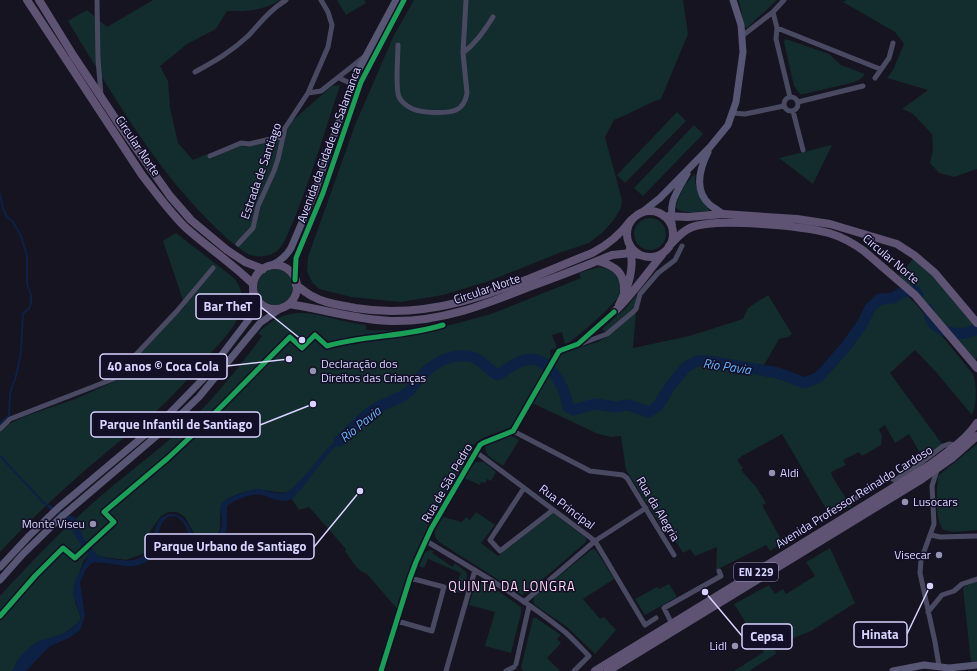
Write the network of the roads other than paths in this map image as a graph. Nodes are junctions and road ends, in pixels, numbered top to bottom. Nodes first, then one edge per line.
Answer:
1 (27, 0) edge
2 (39, 0) edge
3 (97, 0) edge
4 (286, 0) edge
5 (321, 0) edge
6 (396, 0) edge
7 (404, 0) edge
8 (466, 0) edge
9 (733, 0) edge
10 (784, 0) edge
11 (773, 12) junction
12 (493, 17) dead end
13 (777, 28) junction
14 (742, 36) junction
15 (893, 43) dead end
16 (398, 45) dead end
17 (464, 53) junction
18 (366, 55) junction
19 (880, 70) junction
20 (195, 72) dead end
21 (339, 78) junction
22 (875, 78) dead end
23 (352, 84) junction
24 (863, 86) dead end
25 (308, 93) junction
26 (101, 96) junction
27 (790, 97) junction
28 (798, 102) junction
29 (784, 106) junction
30 (793, 111) junction
31 (733, 114) junction
32 (283, 136) junction
33 (710, 148) junction
34 (803, 150) dead end
35 (210, 156) dead end
36 (694, 162) junction
37 (641, 213) junction
38 (723, 214) junction
39 (668, 216) junction
40 (631, 220) junction
41 (238, 244) dead end
42 (682, 246) dead end
43 (630, 249) junction
44 (667, 249) junction
45 (598, 261) junction
46 (267, 267) junction
47 (213, 268) dead end
48 (296, 282) junction
49 (253, 285) junction
50 (624, 294) junction
51 (286, 306) junction
52 (614, 312) junction
53 (977, 324) edge
54 (598, 326) junction
55 (602, 336) junction
56 (573, 346) junction
57 (977, 368) edge
58 (977, 423) edge
59 (0, 429) edge
60 (513, 431) junction
61 (977, 436) edge
62 (956, 445) junction
63 (476, 452) junction
64 (937, 469) junction
65 (524, 488) junction
66 (870, 489) junction
67 (876, 499) junction
68 (849, 502) dead end
69 (646, 508) junction
70 (553, 510) junction
71 (931, 535) junction
72 (977, 536) edge
73 (426, 541) junction
74 (596, 541) junction
75 (674, 556) dead end
76 (0, 567) edge
77 (475, 570) junction
78 (719, 571) dead end
79 (410, 578) junction
80 (977, 579) edge
81 (0, 580) edge
82 (524, 602) junction
83 (529, 606) junction
84 (928, 612) junction
85 (656, 618) dead end
86 (397, 621) junction
87 (672, 624) junction
88 (977, 666) edge
89 (940, 669) edge
90 (380, 671) edge
91 (446, 671) edge
92 (506, 671) edge
93 (574, 671) edge
94 (595, 671) edge
95 (608, 671) edge
96 (894, 671) edge
97 (957, 671) edge

1 - 49 main road, Circular Norte
2 - 26 main road, Circular Norte
3 - 26 street
4 - 20 street
5 - 25 street, Estrada de Santiago
6 - 18 street, Avenida da Cidade de Salamanca
7 - 48 street, Avenida da Cidade de Salamanca
8 - 17 street
9 - 14 street
10 - 11 street
11 - 13 street
11 - 14 street
12 - 17 street
13 - 19 street
13 - 27 street
14 - 31 street
15 - 19 street
16 - 17 street
18 - 21 street
18 - 23 street, Avenida da Cidade de Salamanca
19 - 22 street
21 - 23 street
21 - 25 street
23 - 46 street, Avenida da Cidade de Salamanca
24 - 28 street
25 - 32 street, Estrada de Santiago
26 - 46 main road, Circular Norte
27 - 28 street
27 - 29 street
28 - 30 street
29 - 30 street
29 - 31 street
30 - 34 street
31 - 33 street
32 - 35 street
32 - 41 street, Estrada de Santiago
33 - 36 street
33 - 38 street
36 - 37 street
36 - 39 street
37 - 39 main road
37 - 40 main road
38 - 39 main road, Circular Norte
38 - 53 main road, Circular Norte
39 - 44 main road
40 - 43 main road
40 - 48 main road, Circular Norte
42 - 55 street
43 - 44 main road, Circular Norte
43 - 45 main road, Circular Norte
43 - 50 main road
44 - 52 main road, Circular Norte
44 - 57 main road, Circular Norte
45 - 50 main road
45 - 51 main road, Circular Norte
46 - 48 main road
46 - 49 main road
47 - 59 street
48 - 51 main road
49 - 51 main road
49 - 76 street
50 - 52 main road
51 - 81 street
52 - 54 street
54 - 55 street
54 - 56 street
55 - 56 street
56 - 60 street
58 - 62 main road, Avenida Professor Reinaldo Cardoso / EN 229
60 - 63 street, Rua de São Pedro
60 - 69 street, Rua da Alegria
61 - 64 main road, Avenida Professor Reinaldo Cardoso / EN 229
62 - 66 street
62 - 67 main road, Avenida Professor Reinaldo Cardoso / EN 229
63 - 65 street, Rua Principal
63 - 73 street, Rua de São Pedro
64 - 71 street
64 - 95 main road, Avenida Professor Reinaldo Cardoso / EN 229
65 - 70 street, Rua Principal
65 - 70 street
66 - 67 street
66 - 68 street
67 - 87 main road, Avenida Professor Reinaldo Cardoso / EN 229
69 - 74 street
69 - 75 street, Rua da Alegria
70 - 74 street, Rua Principal
71 - 72 street
71 - 84 street
73 - 77 street
73 - 79 street, Rua de São Pedro
74 - 82 street
74 - 85 street, Rua Principal
77 - 82 street
77 - 91 street
78 - 87 street
79 - 86 street, Rua de São Pedro
79 - 86 street
80 - 84 street
82 - 83 street
83 - 92 street
83 - 93 street
84 - 89 street
86 - 90 street, Rua de São Pedro
87 - 94 main road, Avenida Professor Reinaldo Cardoso / EN 229
88 - 89 street
88 - 97 street
89 - 96 street

